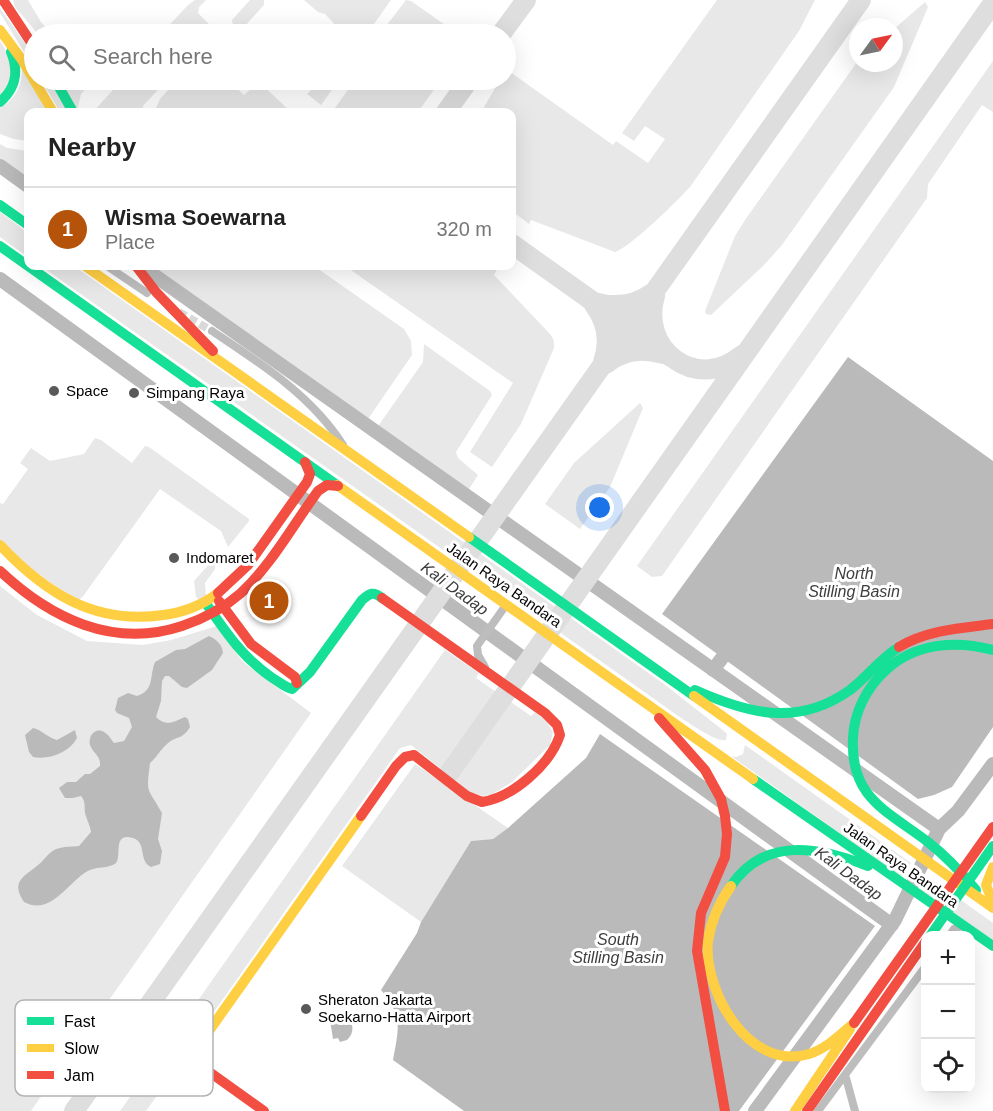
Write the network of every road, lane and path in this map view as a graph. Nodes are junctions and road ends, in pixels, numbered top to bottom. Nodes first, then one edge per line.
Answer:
1 (3, 0) edge
2 (0, 30) edge
3 (24, 32) edge
4 (24, 63) edge
5 (40, 90) edge
6 (61, 90) edge
7 (0, 102) edge
8 (51, 108) edge
9 (71, 108) edge
10 (0, 205) edge
11 (24, 221) edge
12 (0, 246) edge
13 (24, 263) edge
14 (34, 270) edge
15 (91, 270) edge
16 (113, 270) edge
17 (139, 270) edge
18 (145, 270) edge
19 (149, 281) junction
20 (147, 293) dead end
21 (212, 331) tunnel mouth
22 (230, 368) junction
23 (347, 451) junction
24 (305, 462) junction
25 (338, 486) junction
26 (0, 545) edge
27 (0, 571) edge
28 (210, 599) junction
29 (506, 605) junction
30 (222, 606) junction
31 (213, 613) junction
32 (993, 624) edge
33 (993, 650) edge
34 (491, 675) junction
35 (665, 675) junction
36 (297, 682) junction
37 (646, 703) junction
38 (993, 827) edge
39 (993, 846) edge
40 (993, 867) edge
41 (886, 873) junction
42 (988, 902) edge
43 (993, 908) edge
44 (962, 926) junction
45 (934, 931) edge
46 (953, 931) edge
47 (993, 946) edge
48 (921, 947) edge
49 (921, 973) edge
50 (213, 1026) edge
51 (859, 1026) junction
52 (213, 1075) edge
53 (846, 1078) dead end
54 (264, 1111) edge
55 (725, 1111) edge
56 (795, 1111) edge
57 (807, 1111) edge
58 (818, 1111) edge
59 (855, 1111) edge

1 - 3 main road
2 - 4 main road
2 - 7 main road
5 - 8 main road
6 - 9 main road
10 - 11 main road
12 - 13 main road, Jalan Raya Bandara
14 - 24 main road, Jalan Raya Bandara
15 - 22 main road, Jalan Raya Bandara
16 - 20 street
17 - 19 main road
18 - 19 main road
19 - 22 main road
21 - 23 street
22 - 23 main road, Jalan Raya Bandara
23 - 35 main road, Jalan Raya Bandara
24 - 25 main road, Jalan Raya Bandara
24 - 28 main road
25 - 29 main road, Jalan Raya Bandara
25 - 30 main road
26 - 28 main road
27 - 31 main road
28 - 30 main road
28 - 31 main road
29 - 34 street
29 - 37 main road, Jalan Raya Bandara
30 - 31 main road
30 - 36 main road
31 - 36 main road
32 - 35 main road
33 - 42 main road
34 - 36 main road
34 - 50 main road
35 - 42 main road, Jalan Raya Bandara
37 - 41 main road, Jalan Raya Bandara
37 - 55 main road
38 - 51 main road, bridge
39 - 45 main road, bridge
40 - 42 main road
41 - 44 main road, Jalan Raya Bandara
41 - 51 main road
42 - 43 main road, Jalan Raya Bandara
44 - 46 street
44 - 47 main road, Jalan Raya Bandara
48 - 51 main road
49 - 58 street
51 - 56 main road
51 - 57 main road
52 - 54 main road
53 - 59 street

